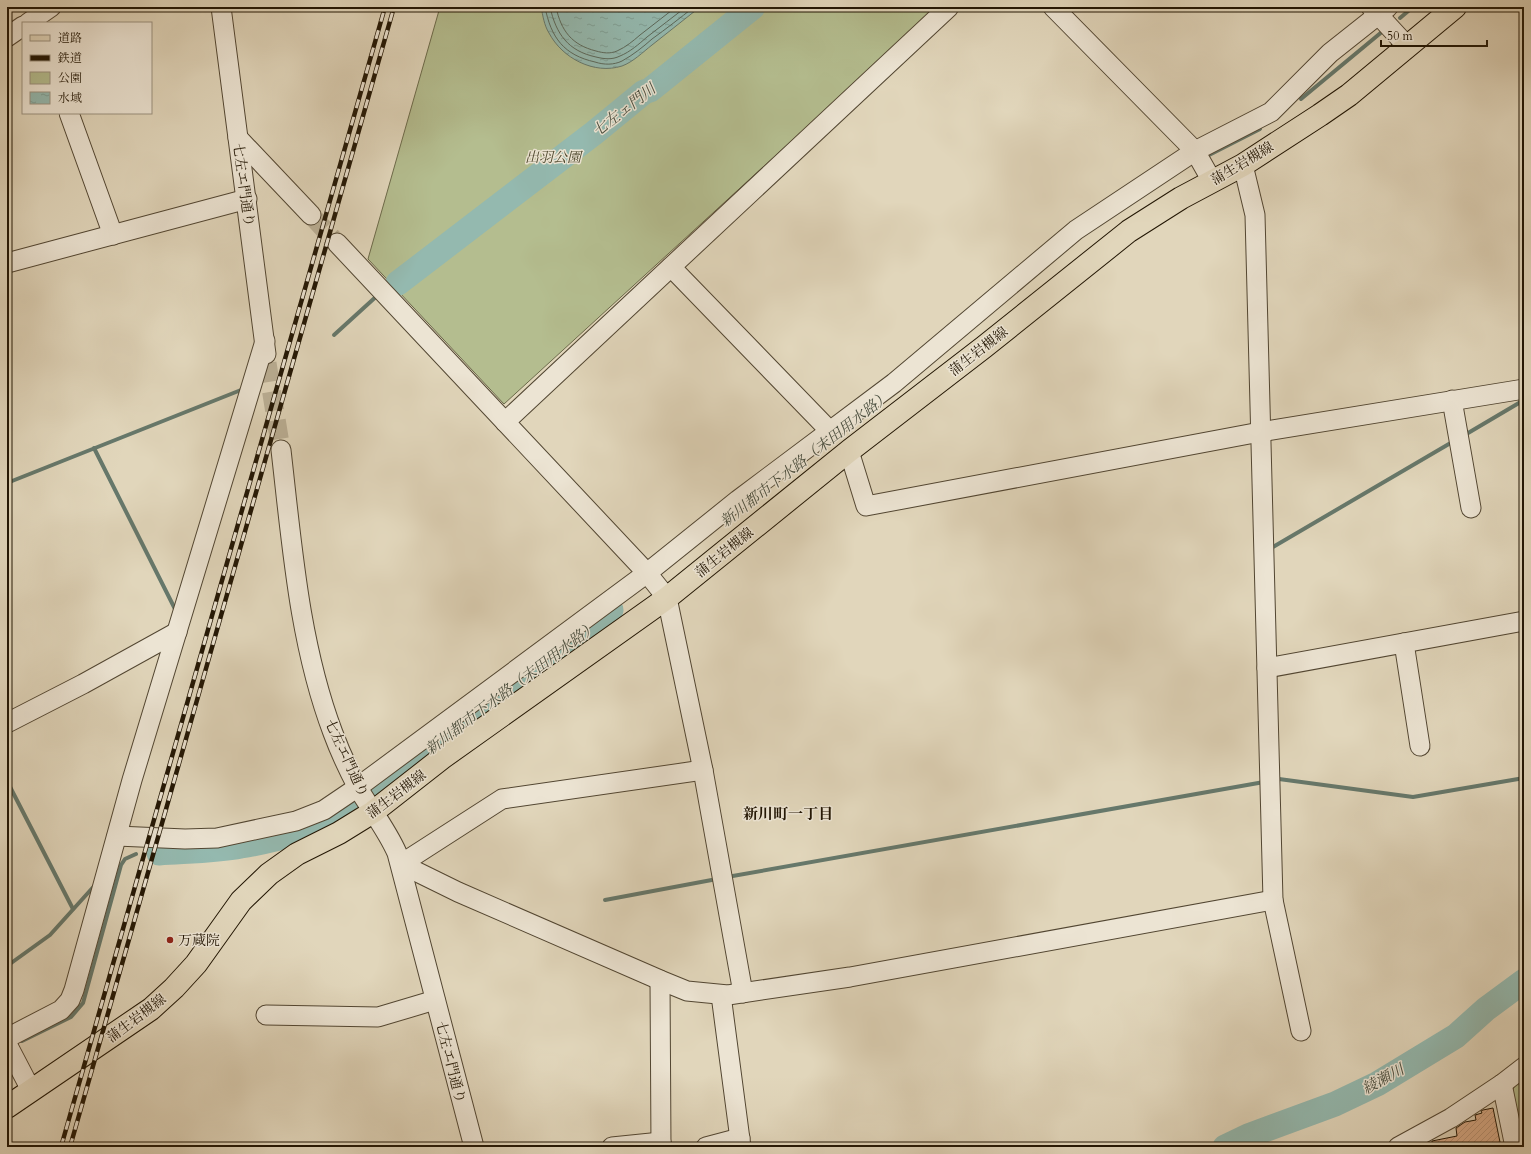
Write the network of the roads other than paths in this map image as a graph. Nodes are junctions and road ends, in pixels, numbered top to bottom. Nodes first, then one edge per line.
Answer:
1 (51, 7) edge
2 (221, 7) edge
3 (950, 7) edge
4 (1053, 7) edge
5 (1455, 7) edge
6 (1379, 10) edge
7 (31, 20) edge
8 (22, 26) edge
9 (7, 37) edge
10 (1408, 46) junction
11 (69, 114) edge
12 (238, 138) junction
13 (1195, 151) junction
14 (1242, 165) junction
15 (1212, 181) junction
16 (247, 199) junction
17 (311, 215) tunnel mouth
18 (113, 235) junction
19 (337, 243) tunnel mouth
20 (7, 263) edge
21 (671, 267) junction
22 (265, 341) junction
23 (267, 363) tunnel mouth
24 (1524, 389) edge
25 (1452, 400) junction
26 (505, 422) junction
27 (829, 430) junction
28 (1260, 432) junction
29 (281, 450) tunnel mouth
30 (849, 452) junction
31 (1470, 508) dead end
32 (646, 573) junction
33 (668, 598) junction
34 (1524, 622) edge
35 (177, 632) junction
36 (1404, 643) junction
37 (1267, 668) junction
38 (7, 723) edge
39 (1420, 746) dead end
40 (703, 770) junction
41 (358, 787) junction
42 (373, 812) junction
43 (117, 836) junction
44 (401, 864) junction
45 (1273, 900) junction
46 (660, 980) junction
47 (731, 994) junction
48 (435, 1000) junction
49 (266, 1015) dead end
50 (1301, 1031) dead end
51 (7, 1038) edge
52 (7, 1044) edge
53 (1524, 1067) edge
54 (1502, 1084) junction
55 (32, 1090) junction
56 (7, 1107) edge
57 (741, 1143) edge
58 (661, 1145) edge
59 (474, 1147) edge
60 (612, 1147) edge
61 (706, 1147) edge
62 (1398, 1147) edge
63 (1515, 1147) edge

1 - 7 street
2 - 12 street, 七左エ門通り
3 - 21 street
4 - 13 street
5 - 10 main road, 蒲生岩槻線
6 - 10 street
6 - 13 street
8 - 9 street
10 - 14 main road, 蒲生岩槻線
11 - 18 street
12 - 16 street, 七左エ門通り
12 - 17 street
13 - 15 street
13 - 27 street
14 - 15 main road, 蒲生岩槻線
14 - 28 street
15 - 30 main road, 蒲生岩槻線
16 - 18 street
16 - 22 street, 七左エ門通り
18 - 20 street
19 - 26 street
21 - 26 street
21 - 27 street
22 - 23 street, 七左エ門通り
22 - 35 street
24 - 25 street
25 - 28 street
25 - 31 street
26 - 32 street
27 - 32 street
28 - 30 street
28 - 37 street
29 - 41 street, 七左エ門通り
30 - 33 main road, 蒲生岩槻線
32 - 33 street
32 - 41 street
33 - 40 street
33 - 42 main road, 蒲生岩槻線
34 - 36 street
35 - 38 street
35 - 43 street
36 - 37 street
36 - 39 street
37 - 45 street
40 - 44 street
40 - 47 street
41 - 42 street, 七左エ門通り
41 - 43 street
42 - 44 street, 七左エ門通り
42 - 55 main road, 蒲生岩槻線
43 - 51 street
44 - 46 street
44 - 48 street, 七左エ門通り
45 - 47 street
45 - 50 street
46 - 47 street
46 - 58 street
47 - 57 street
48 - 49 street
48 - 59 street, 七左エ門通り
52 - 55 street
53 - 54 street
54 - 62 street
54 - 63 street
55 - 56 main road, 蒲生岩槻線
57 - 61 street
58 - 60 street

